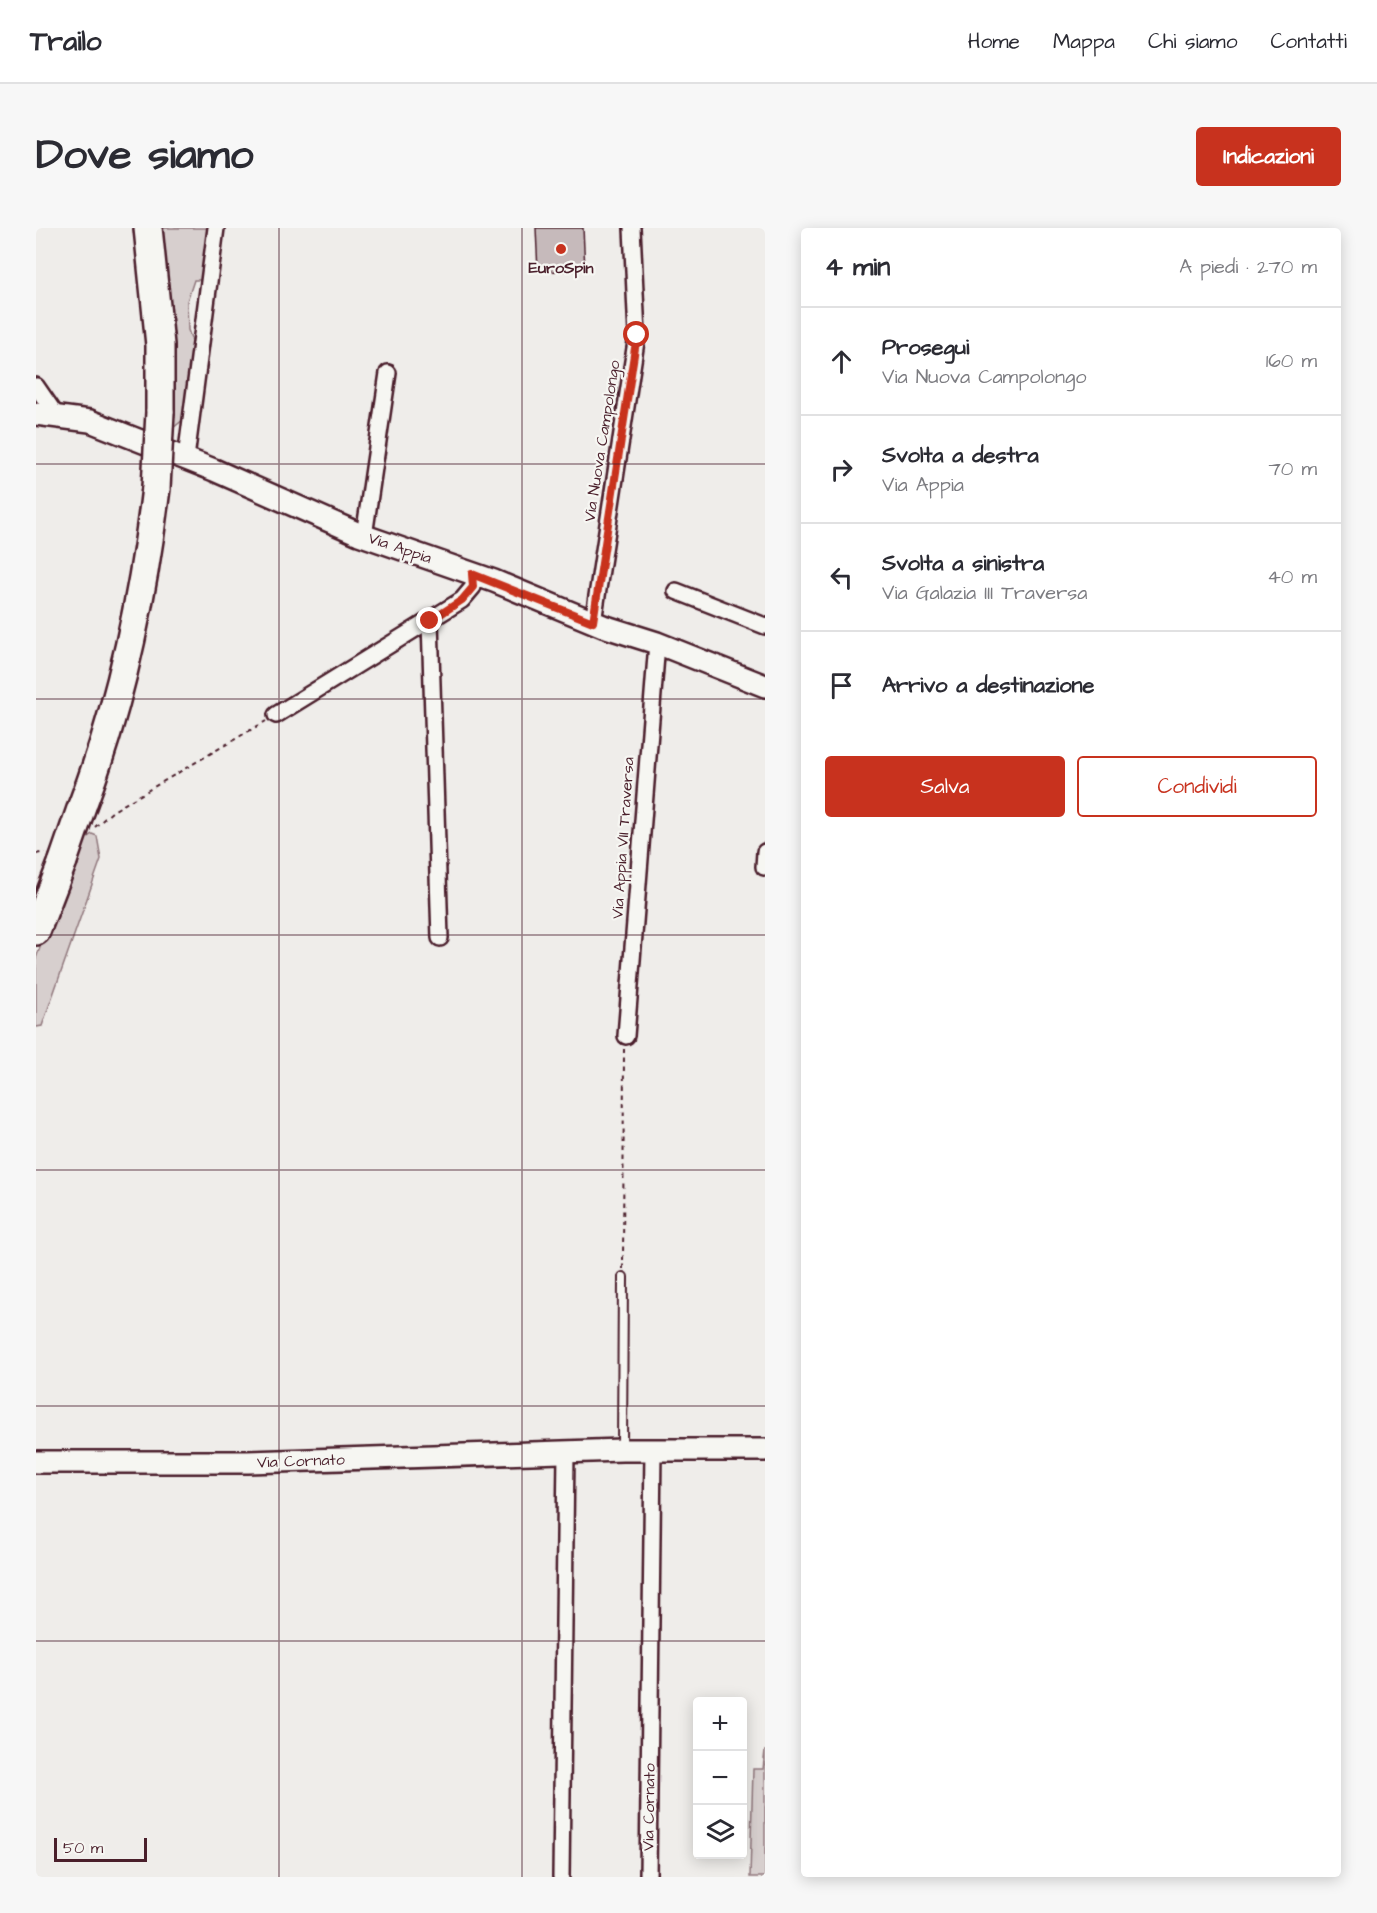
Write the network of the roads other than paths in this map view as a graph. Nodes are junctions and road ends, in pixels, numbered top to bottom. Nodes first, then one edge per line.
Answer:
1 (148, 228) edge
2 (216, 228) edge
3 (633, 228) edge
4 (388, 374) dead end
5 (36, 386) edge
6 (46, 415) edge
7 (186, 458) junction
8 (364, 536) junction
9 (472, 574) junction
10 (676, 591) dead end
11 (430, 621) junction
12 (593, 622) junction
13 (765, 626) edge
14 (657, 643) junction
15 (765, 686) edge
16 (276, 715) road end
17 (36, 931) edge
18 (440, 938) dead end
19 (626, 1036) road end
20 (623, 1278) road end
21 (622, 1450) junction
22 (653, 1450) junction
23 (765, 1450) edge
24 (566, 1452) junction
25 (36, 1462) edge
26 (561, 1877) edge
27 (648, 1877) edge

1 - 17 highway, bridge
2 - 7 street
3 - 12 street, Via Nuova Campolongo
4 - 8 street
5 - 6 street
6 - 7 street, Via Appia
7 - 8 street, Via Appia
8 - 9 street, Via Appia
9 - 11 street
9 - 12 street, Via Appia
10 - 13 street
11 - 16 street
11 - 18 street
12 - 14 street, Via Appia
14 - 15 street, Via Appia
14 - 19 street, Via Appia VII Traversa
20 - 21 lane
21 - 22 street, Via Cornato
21 - 24 street, Via Cornato
22 - 23 street, Via Cornato
22 - 27 street, Via Cornato
24 - 25 street, Via Cornato
24 - 26 street

